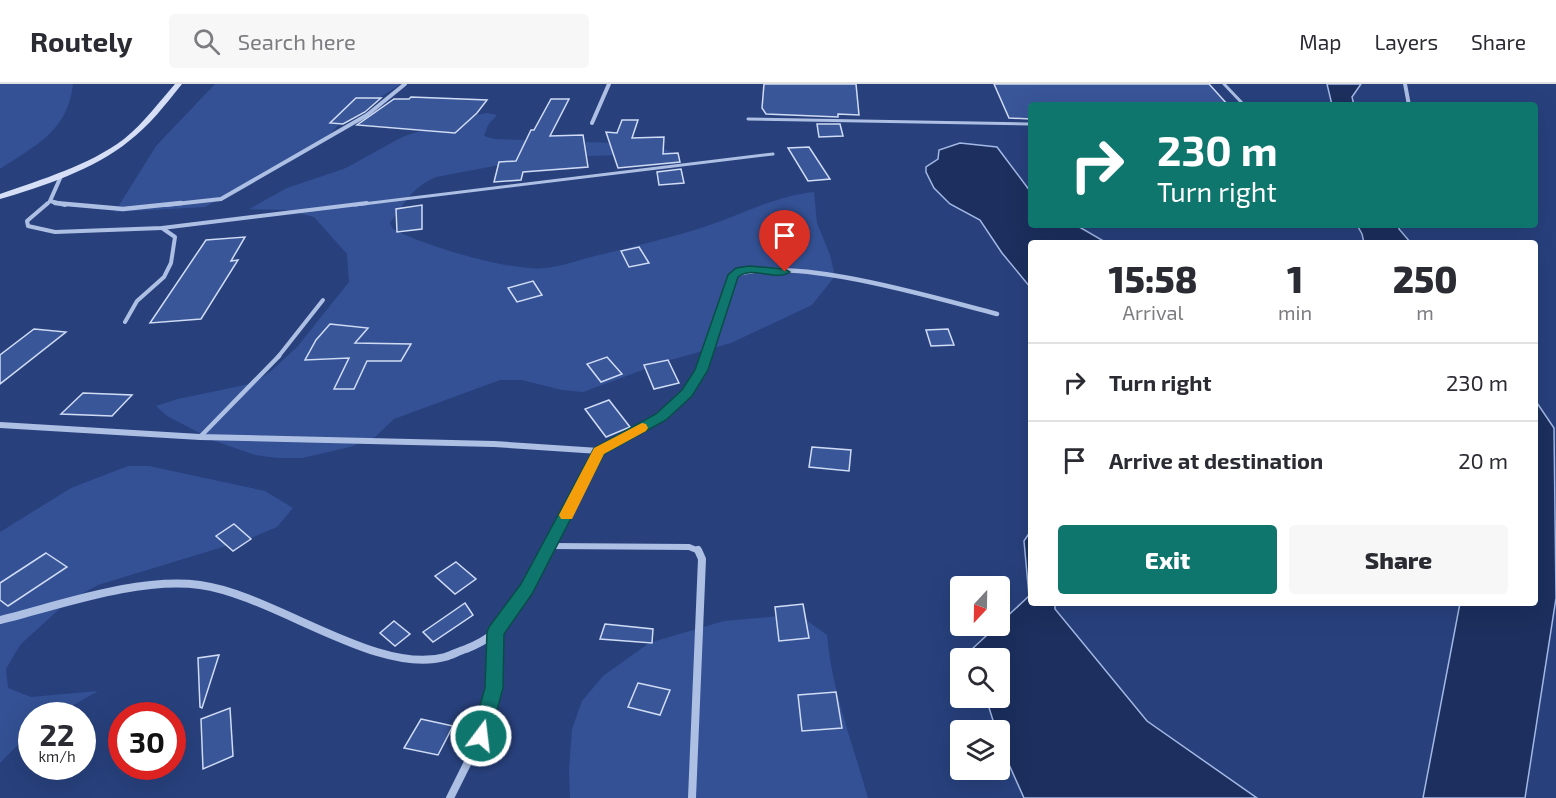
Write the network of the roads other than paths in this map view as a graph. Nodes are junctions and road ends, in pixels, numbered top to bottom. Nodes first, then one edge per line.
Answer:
1 (179, 84) edge
2 (405, 84) edge
3 (609, 84) edge
4 (1224, 84) edge
5 (1405, 84) edge
6 (1241, 102) edge
7 (1408, 102) edge
8 (748, 119) dead end
9 (592, 123) dead end
10 (1028, 123) edge
11 (773, 154) dead end
12 (63, 173) junction
13 (0, 197) edge
14 (50, 201) junction
15 (162, 228) junction
16 (322, 300) dead end
17 (997, 314) dead end
18 (125, 322) dead end
19 (0, 425) edge
20 (200, 437) junction
21 (599, 451) junction
22 (551, 546) junction
23 (0, 620) edge
24 (495, 632) junction
25 (450, 798) edge
26 (692, 798) edge

1 - 12 main road
2 - 14 street
3 - 9 street
4 - 6 lane
5 - 7 street
8 - 10 lane
11 - 15 lane
12 - 13 main road
12 - 14 street
14 - 15 lane
15 - 18 lane
16 - 20 lane
17 - 21 street
19 - 20 street
20 - 21 street
21 - 22 street
22 - 24 street
22 - 26 street
23 - 24 street
24 - 25 street

